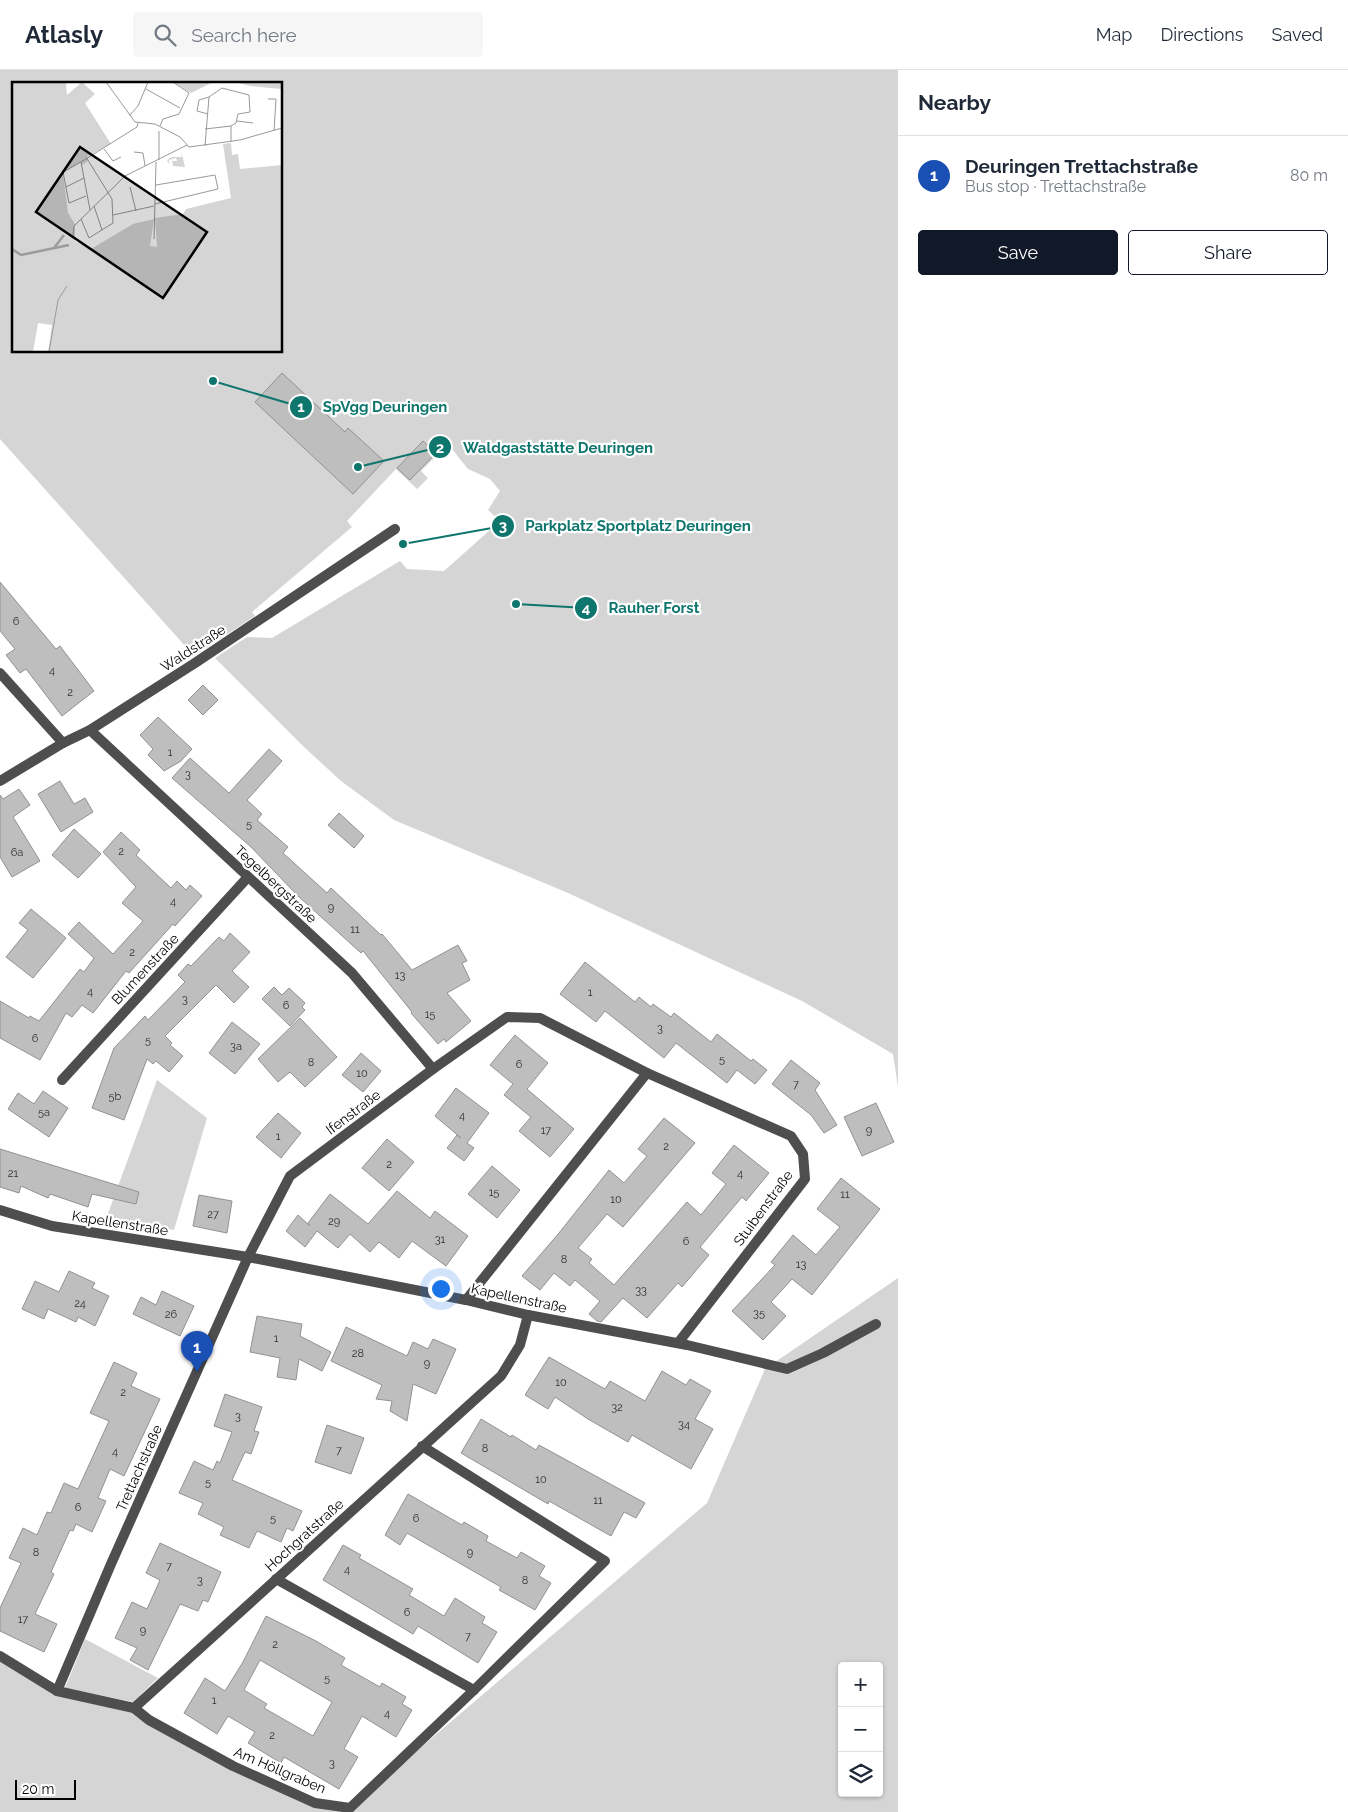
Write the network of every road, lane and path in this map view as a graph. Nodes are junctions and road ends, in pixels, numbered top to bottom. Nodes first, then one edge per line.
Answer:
1 (395, 529) dead end
2 (0, 673) edge
3 (90, 730) junction
4 (63, 743) junction
5 (0, 781) edge
6 (248, 877) junction
7 (508, 1017) joint
8 (433, 1069) junction
9 (647, 1074) junction
10 (62, 1080) dead end
11 (0, 1210) edge
12 (248, 1257) junction
13 (466, 1300) junction
14 (528, 1315) junction
15 (876, 1324) dead end
16 (678, 1343) junction
17 (422, 1446) junction
18 (276, 1579) junction
19 (0, 1656) edge
20 (474, 1690) junction
21 (57, 1691) junction
22 (134, 1708) junction

1 - 3 street, Waldstraße
2 - 4 street
3 - 4 street, Waldstraße
3 - 6 street, Tegelbergstraße
4 - 5 street, Waldstraße
6 - 8 street, Tegelbergstraße
6 - 10 street, Blumenstraße
7 - 8 street, Ifenstraße
7 - 9 street, Stuibenstraße
8 - 12 street, Ifenstraße
9 - 13 street
9 - 16 street, Stuibenstraße
11 - 12 street, Kapellenstraße
12 - 13 street, Kapellenstraße
12 - 21 street, Trettachstraße
13 - 14 street, Kapellenstraße
14 - 16 street, Kapellenstraße
14 - 17 street, Hochgratstraße
15 - 16 street, Kapellenstraße
17 - 18 street, Hochgratstraße
17 - 20 street, Am Höllgraben
18 - 20 street
18 - 22 street, Hochgratstraße
19 - 21 street
20 - 22 street, Am Höllgraben
21 - 22 street

